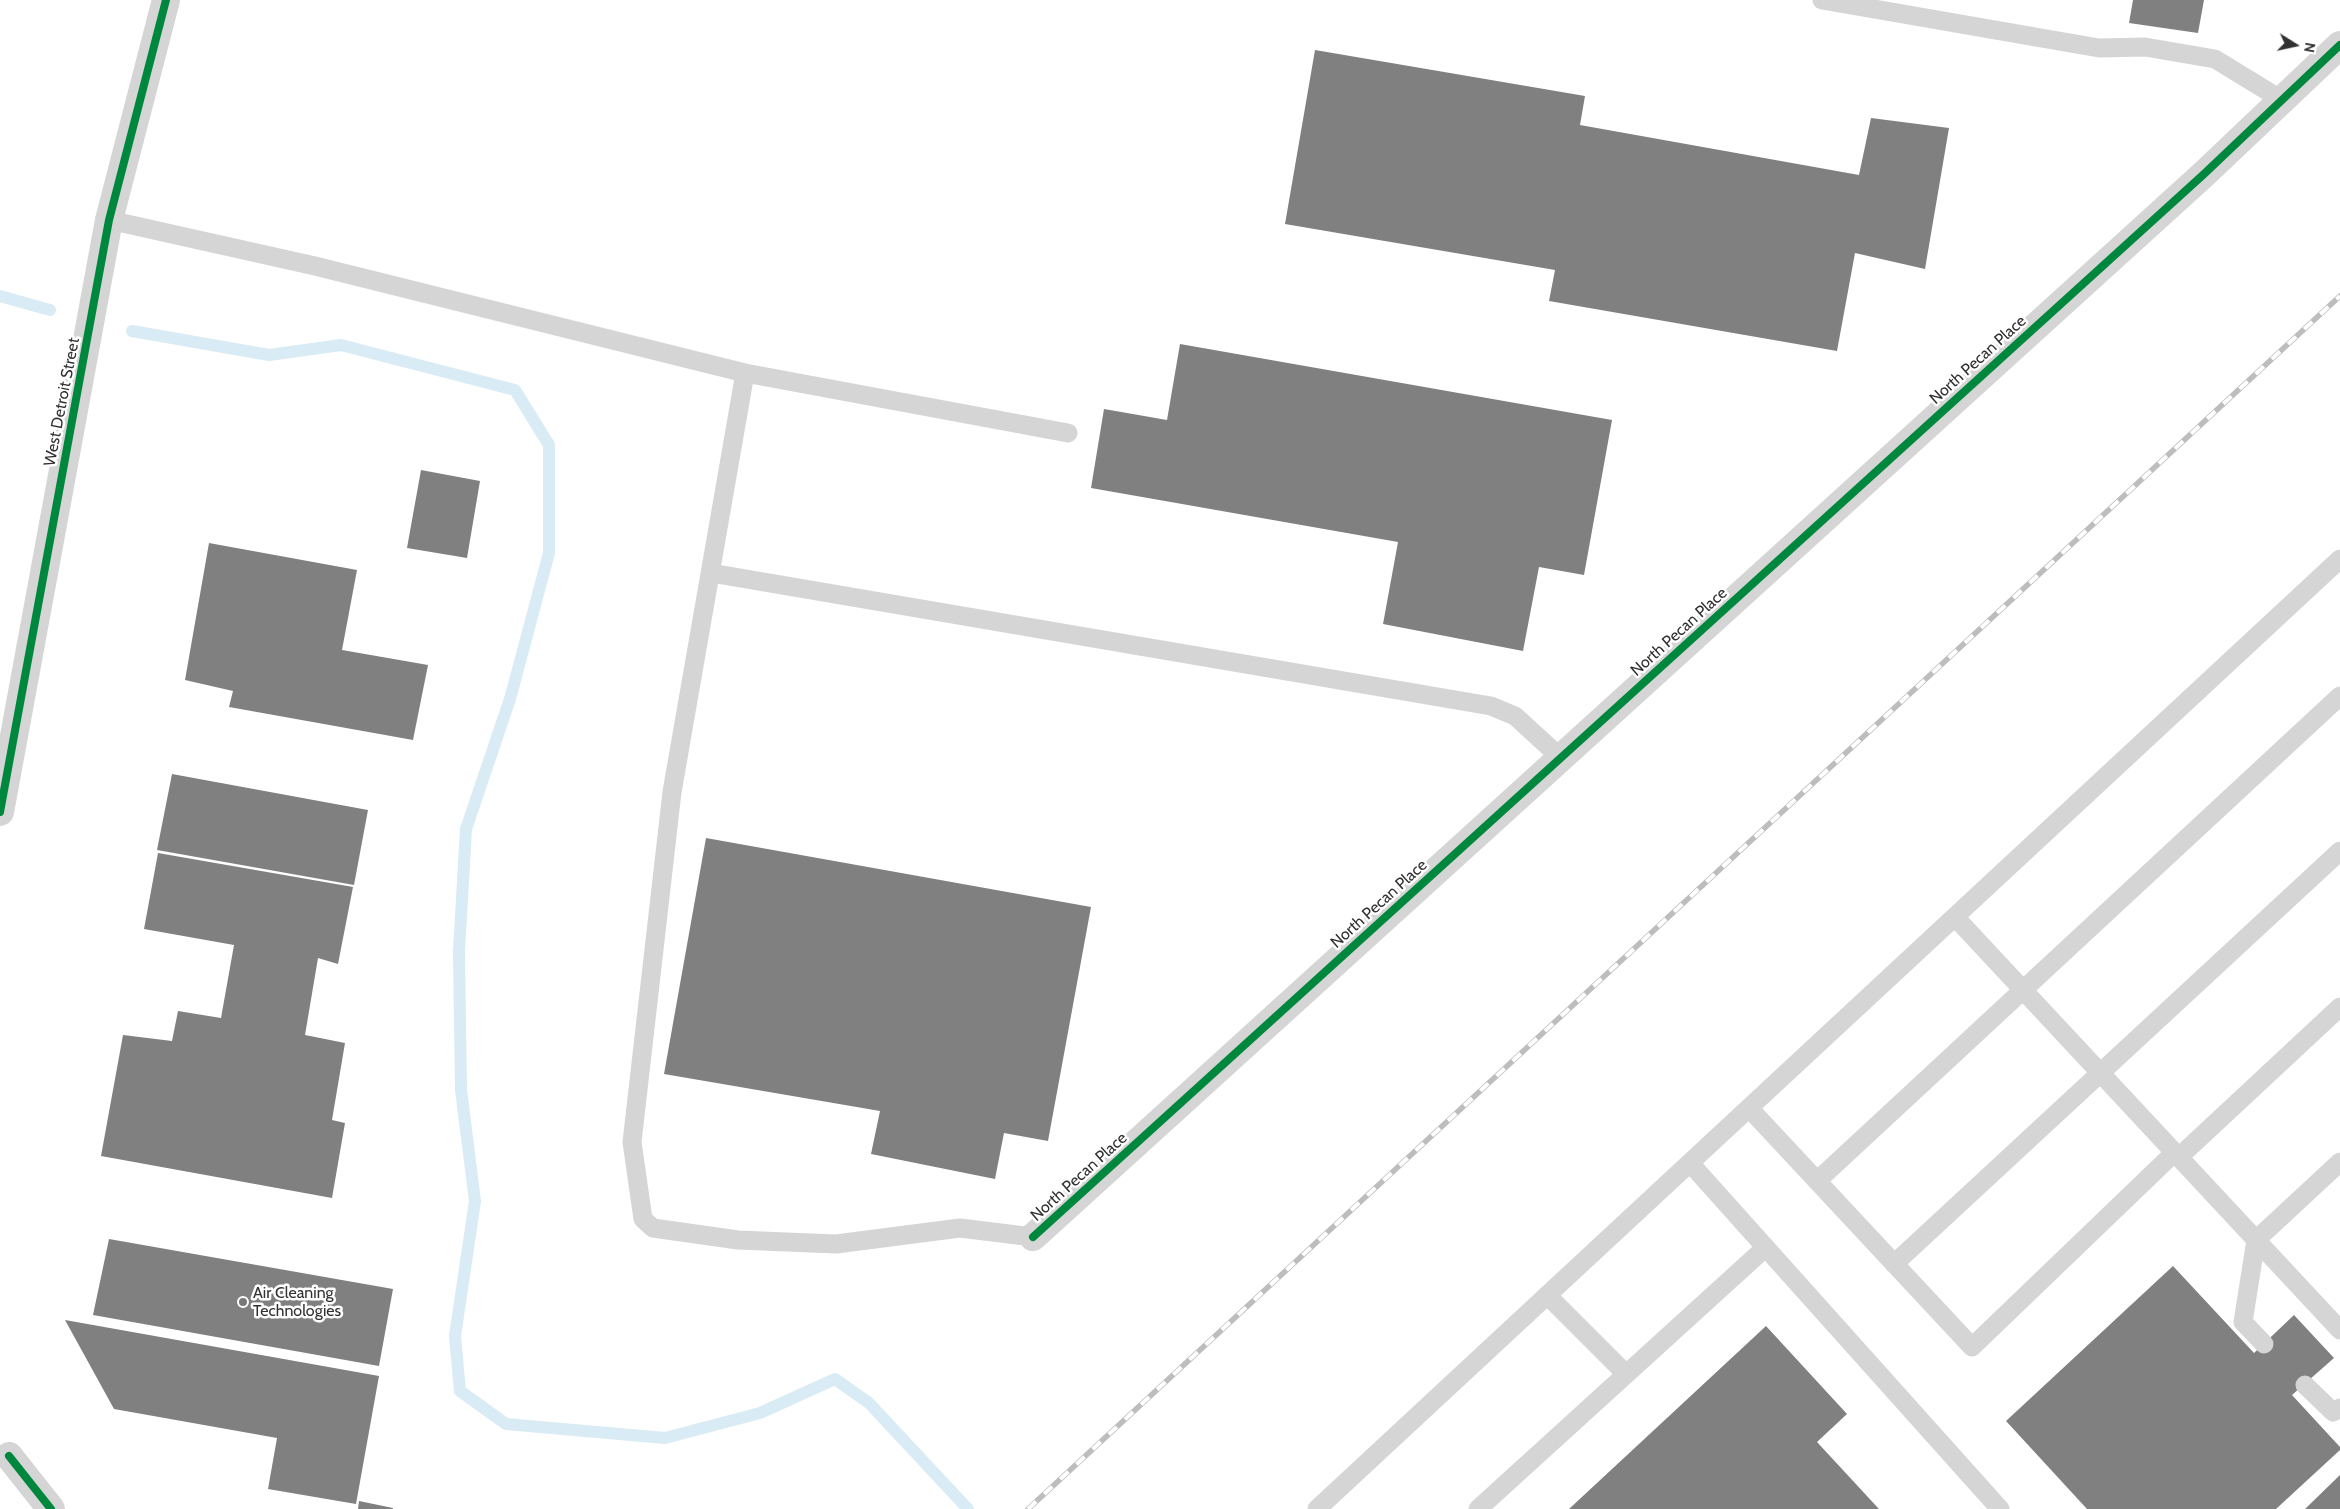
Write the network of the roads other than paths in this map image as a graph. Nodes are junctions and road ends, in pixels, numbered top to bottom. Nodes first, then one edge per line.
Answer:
1 (166, 0) edge
2 (1822, 0) edge
3 (2340, 45) edge
4 (2282, 100) junction
5 (109, 220) junction
6 (745, 373) junction
7 (1068, 433) dead end
8 (2340, 560) edge
9 (711, 573) junction
10 (2340, 696) edge
11 (1561, 758) junction
12 (0, 812) edge
13 (2340, 851) edge
14 (1955, 917) junction
15 (2023, 989) junction
16 (2340, 1007) edge
17 (2101, 1073) junction
18 (1749, 1108) junction
19 (2177, 1155) junction
20 (2340, 1162) edge
21 (1690, 1163) junction
22 (1817, 1181) junction
23 (1033, 1237) joint
24 (2256, 1240) junction
25 (1765, 1248) junction
26 (1894, 1264) junction
27 (1547, 1295) junction
28 (2336, 1319) edge
29 (2264, 1344) dead end
30 (1626, 1374) junction
31 (2305, 1385) dead end
32 (2340, 1408) edge
33 (3, 1454) edge
34 (51, 1509) edge
35 (1317, 1509) edge
36 (1478, 1509) edge
37 (2000, 1509) edge

1 - 5 street, West Detroit Street
2 - 4 lane
3 - 4 street, North Pecan Place
4 - 11 street, North Pecan Place
5 - 6 lane
5 - 12 street, West Detroit Street
6 - 7 lane
6 - 9 lane
8 - 14 lane
9 - 11 lane
9 - 23 lane
10 - 15 lane
11 - 23 street, North Pecan Place
13 - 17 lane
14 - 15 lane
14 - 18 lane
15 - 17 lane
15 - 22 lane
16 - 19 lane
17 - 19 lane
17 - 26 lane
18 - 21 lane
18 - 22 lane
19 - 24 lane
19 - 26 lane
20 - 24 lane
21 - 25 lane
21 - 27 lane
22 - 26 lane
24 - 28 lane
24 - 29 lane
25 - 30 lane
25 - 37 lane
27 - 30 lane
27 - 35 lane
30 - 36 lane
31 - 32 lane
33 - 34 street

